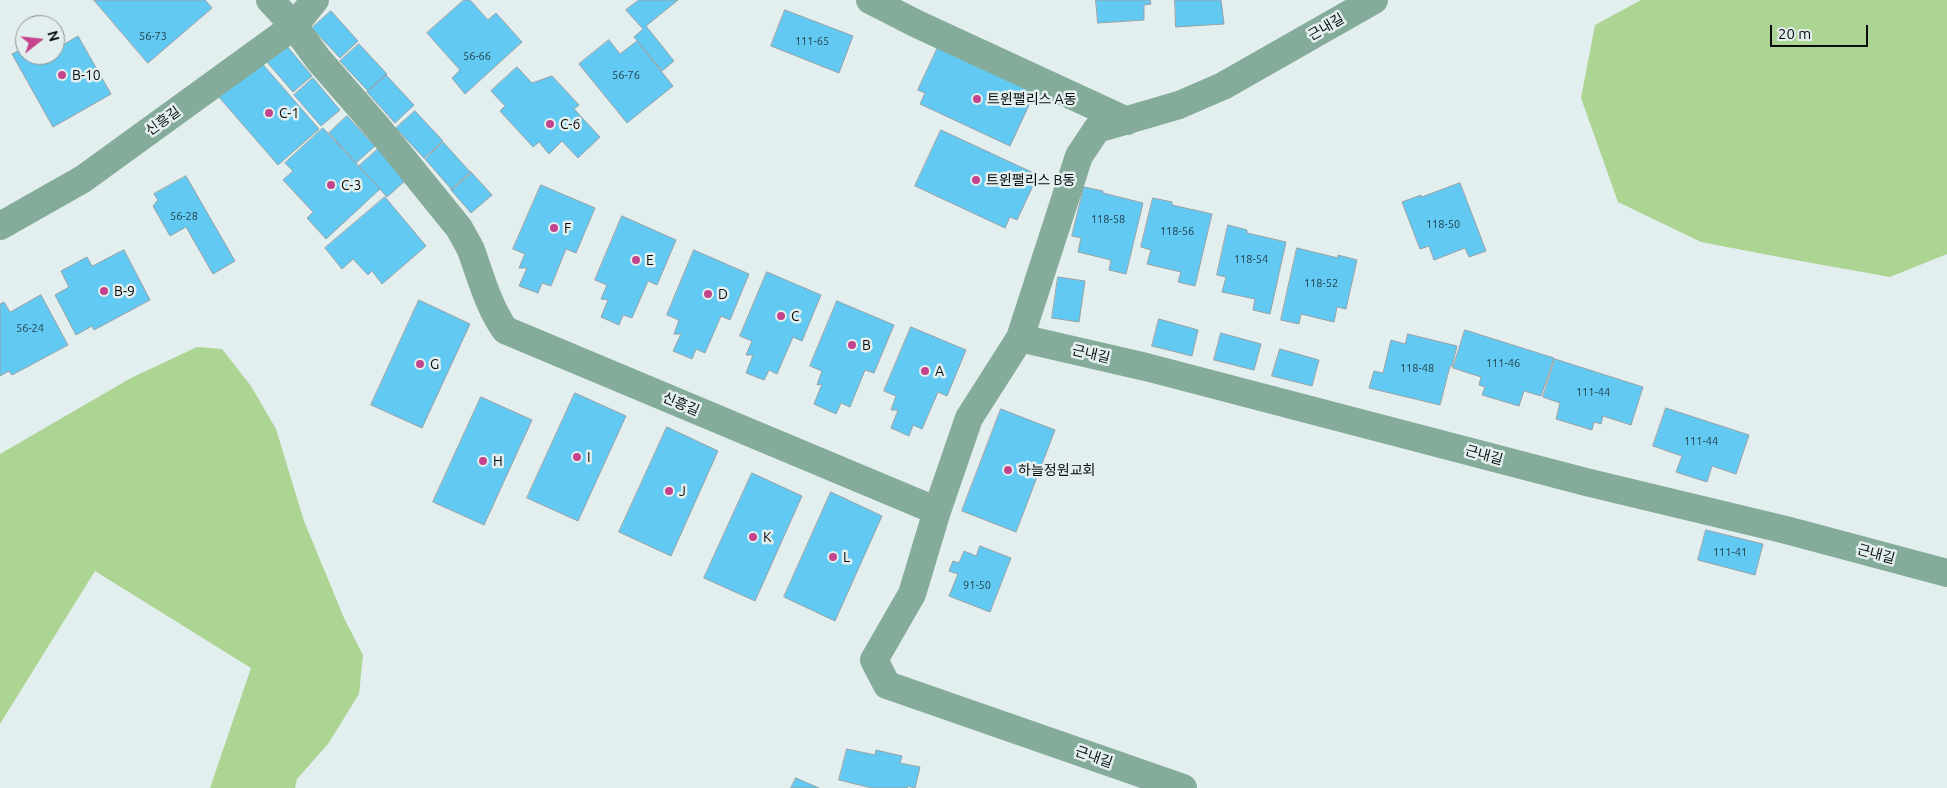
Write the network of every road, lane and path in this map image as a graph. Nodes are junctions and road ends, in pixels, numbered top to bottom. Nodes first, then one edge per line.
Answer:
1 (270, 0) edge
2 (314, 0) edge
3 (870, 0) edge
4 (1374, 0) edge
5 (294, 26) junction
6 (1126, 120) junction
7 (0, 226) edge
8 (1020, 338) junction
9 (937, 511) junction
10 (1947, 573) edge
11 (1183, 788) edge

1 - 5 street, 신흥길
2 - 5 street, 신흥길
3 - 6 street
4 - 6 street, 근내길
5 - 7 street, 신흥길
5 - 9 street, 신흥길
6 - 8 street, 근내길
8 - 9 street, 근내길
8 - 10 street, 근내길
9 - 11 street, 근내길

